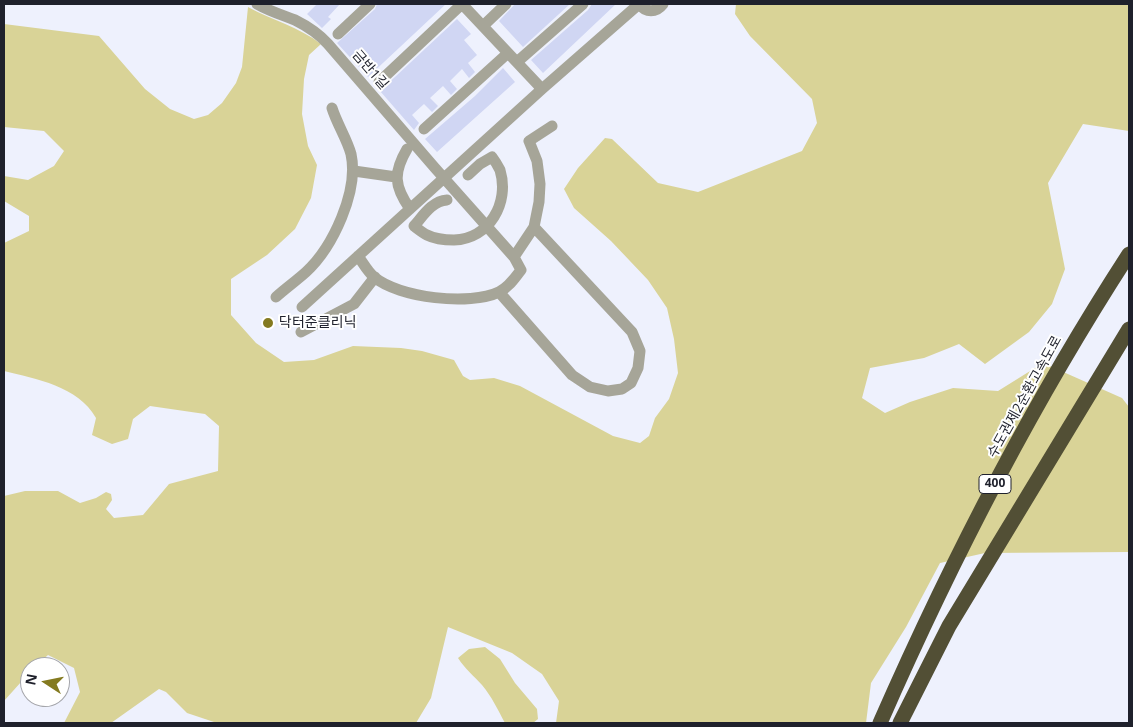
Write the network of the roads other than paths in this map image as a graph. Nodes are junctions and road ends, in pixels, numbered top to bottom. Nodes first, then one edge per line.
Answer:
1 (257, 4) edge
2 (370, 4) edge
3 (462, 4) edge
4 (506, 4) edge
5 (583, 4) edge
6 (639, 4) edge
7 (663, 4) edge
8 (483, 26) junction
9 (338, 34) dead end
10 (508, 53) junction
11 (517, 62) junction
12 (379, 82) dead end
13 (542, 88) junction
14 (332, 108) dead end
15 (552, 126) dead end
16 (424, 130) dead end
17 (407, 149) dead end
18 (354, 171) junction
19 (468, 175) dead end
20 (396, 177) junction
21 (444, 178) junction
22 (447, 200) dead end
23 (410, 209) junction
24 (534, 227) junction
25 (487, 228) junction
26 (1129, 254) edge
27 (358, 256) junction
28 (514, 257) junction
29 (375, 277) junction
30 (499, 292) junction
31 (276, 297) dead end
32 (302, 307) dead end
33 (1129, 329) edge
34 (301, 332) dead end
35 (880, 723) edge
36 (900, 723) edge

1 - 21 street, 금반1길
2 - 9 street
3 - 8 street
3 - 12 street
4 - 8 street
5 - 11 street
6 - 7 street
6 - 13 street
8 - 10 street
10 - 11 street
10 - 16 street
11 - 13 street
13 - 21 street
14 - 18 street
15 - 24 street
17 - 20 street
18 - 20 street
18 - 31 street
19 - 25 street
20 - 23 street
21 - 23 street
21 - 25 street, 금반1길
22 - 25 street
23 - 27 street
24 - 28 street
24 - 30 street
25 - 28 street, 금반1길
26 - 35 highway, 수도권제2순환고속도로 / 400
27 - 29 street
27 - 32 street
28 - 30 street
29 - 30 street
29 - 34 street
33 - 36 highway, 400

